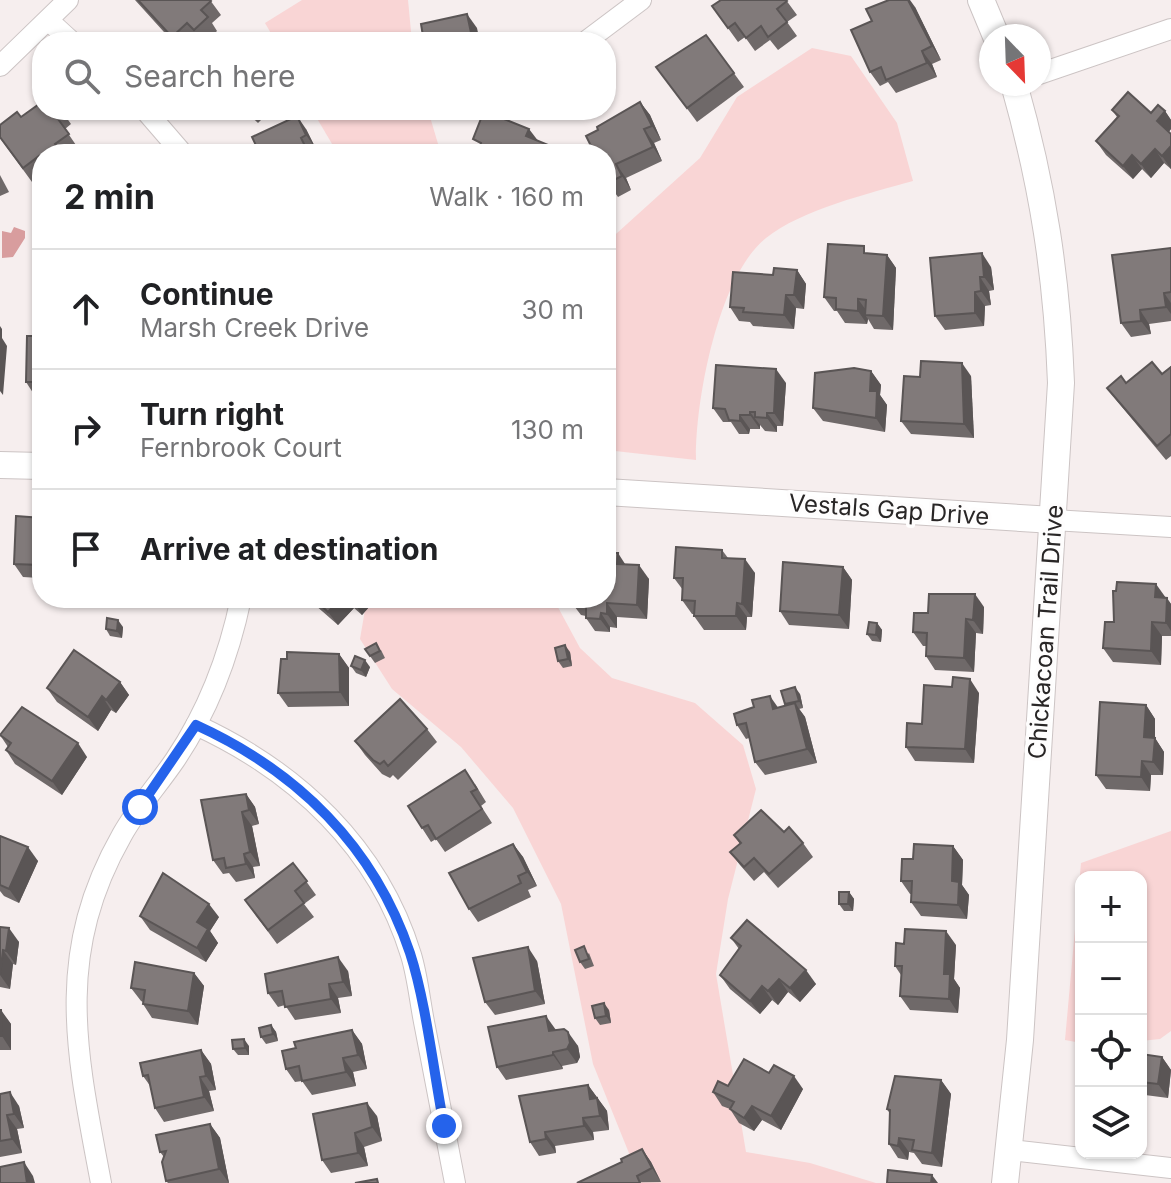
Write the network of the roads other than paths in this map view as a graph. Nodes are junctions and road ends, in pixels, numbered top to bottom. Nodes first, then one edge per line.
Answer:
1 (68, 0) edge
2 (641, 0) edge
3 (981, 0) edge
4 (49, 21) junction
5 (991, 24) edge
6 (1171, 29) edge
7 (37, 32) edge
8 (61, 32) edge
9 (598, 32) edge
10 (32, 37) edge
11 (0, 66) edge
12 (1051, 70) edge
13 (1017, 96) edge
14 (154, 120) edge
15 (174, 144) edge
16 (0, 465) edge
17 (32, 466) edge
18 (616, 493) edge
19 (1053, 520) junction
20 (1171, 527) edge
21 (238, 608) edge
22 (196, 725) junction
23 (1010, 1150) junction
24 (1171, 1168) edge
25 (101, 1183) edge
26 (455, 1183) edge
27 (1005, 1183) edge

1 - 4 street
2 - 9 street
3 - 5 street
4 - 7 street
4 - 8 street
6 - 12 street
10 - 11 street
13 - 19 street, Chickacoan Trail Drive
14 - 15 street
16 - 17 street
18 - 19 street, Vestals Gap Drive
19 - 20 street, Vestals Gap Drive
19 - 23 street, Chickacoan Trail Drive
21 - 22 street
22 - 25 street
22 - 26 street
23 - 24 street
23 - 27 street, Chickacoan Trail Drive

